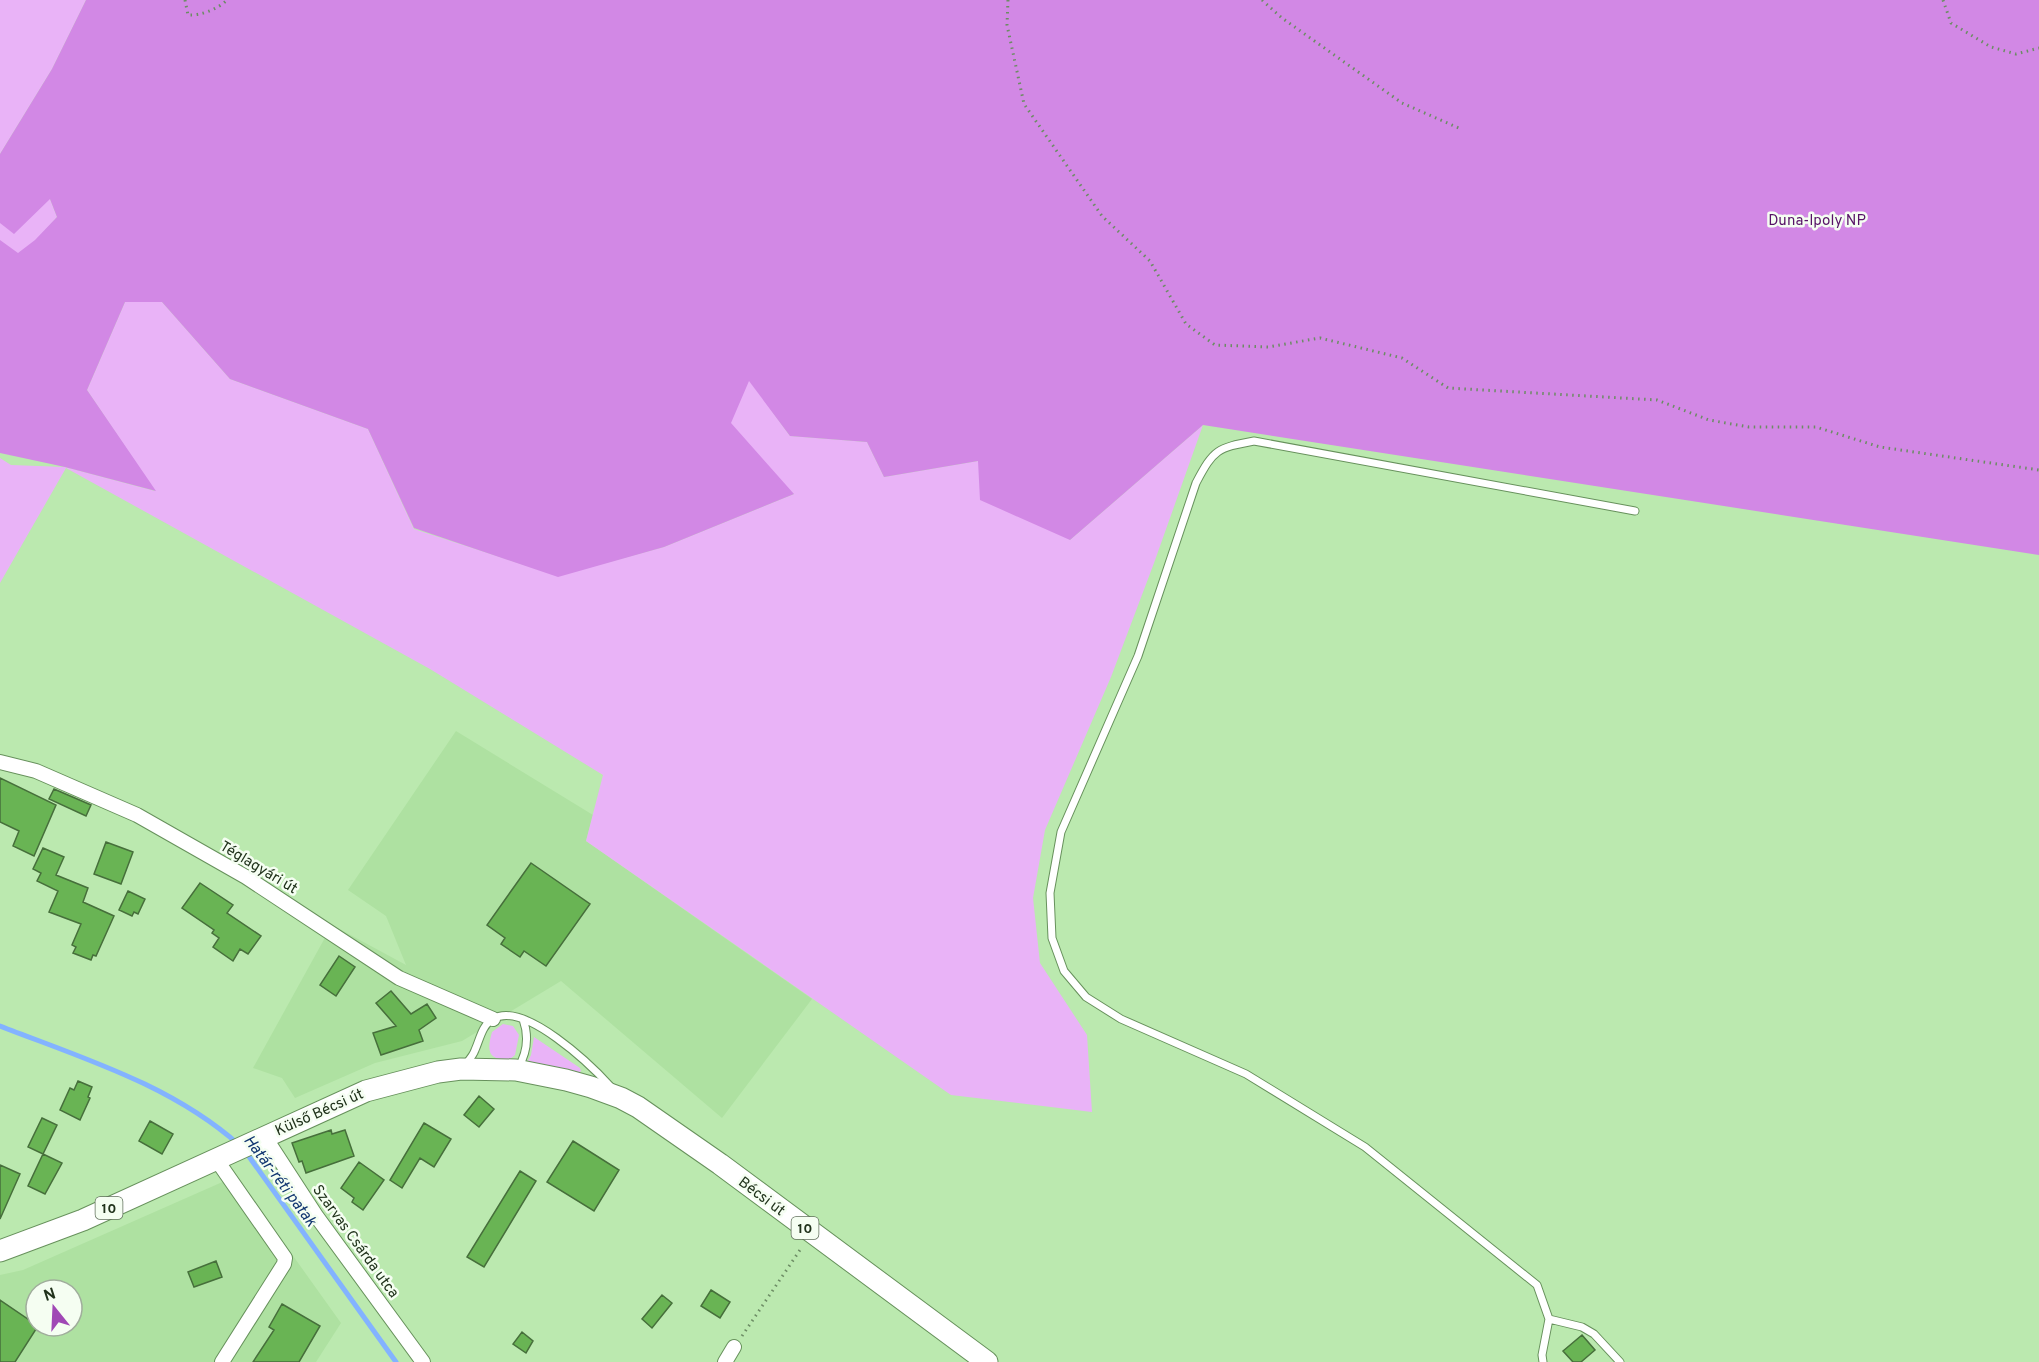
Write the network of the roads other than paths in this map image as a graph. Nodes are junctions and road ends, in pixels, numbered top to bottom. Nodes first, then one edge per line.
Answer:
1 (1635, 511) dead end
2 (0, 762) edge
3 (493, 1019) junction
4 (523, 1020) junction
5 (473, 1064) junction
6 (516, 1070) junction
7 (621, 1098) junction
8 (265, 1137) junction
9 (216, 1160) junction
10 (0, 1251) edge
11 (1549, 1319) junction
12 (735, 1347) road end
13 (222, 1362) edge
14 (423, 1362) edge
15 (724, 1362) edge
16 (987, 1362) edge
17 (1543, 1362) edge
18 (1620, 1362) edge

1 - 11 lane
2 - 3 street, Téglagyári út
3 - 4 lane
3 - 5 lane
4 - 6 lane
4 - 7 lane
5 - 6 main road, Külső Bécsi út / 10
5 - 8 main road, Külső Bécsi út / 10
6 - 7 main road, Külső Bécsi út / 10
7 - 16 main road, Bécsi út / 10
8 - 9 main road, Külső Bécsi út / 10
8 - 14 street, Szarvas Csárda utca
9 - 10 main road, Külső Bécsi út / 10
9 - 13 street
11 - 17 lane
11 - 18 lane
12 - 15 street

